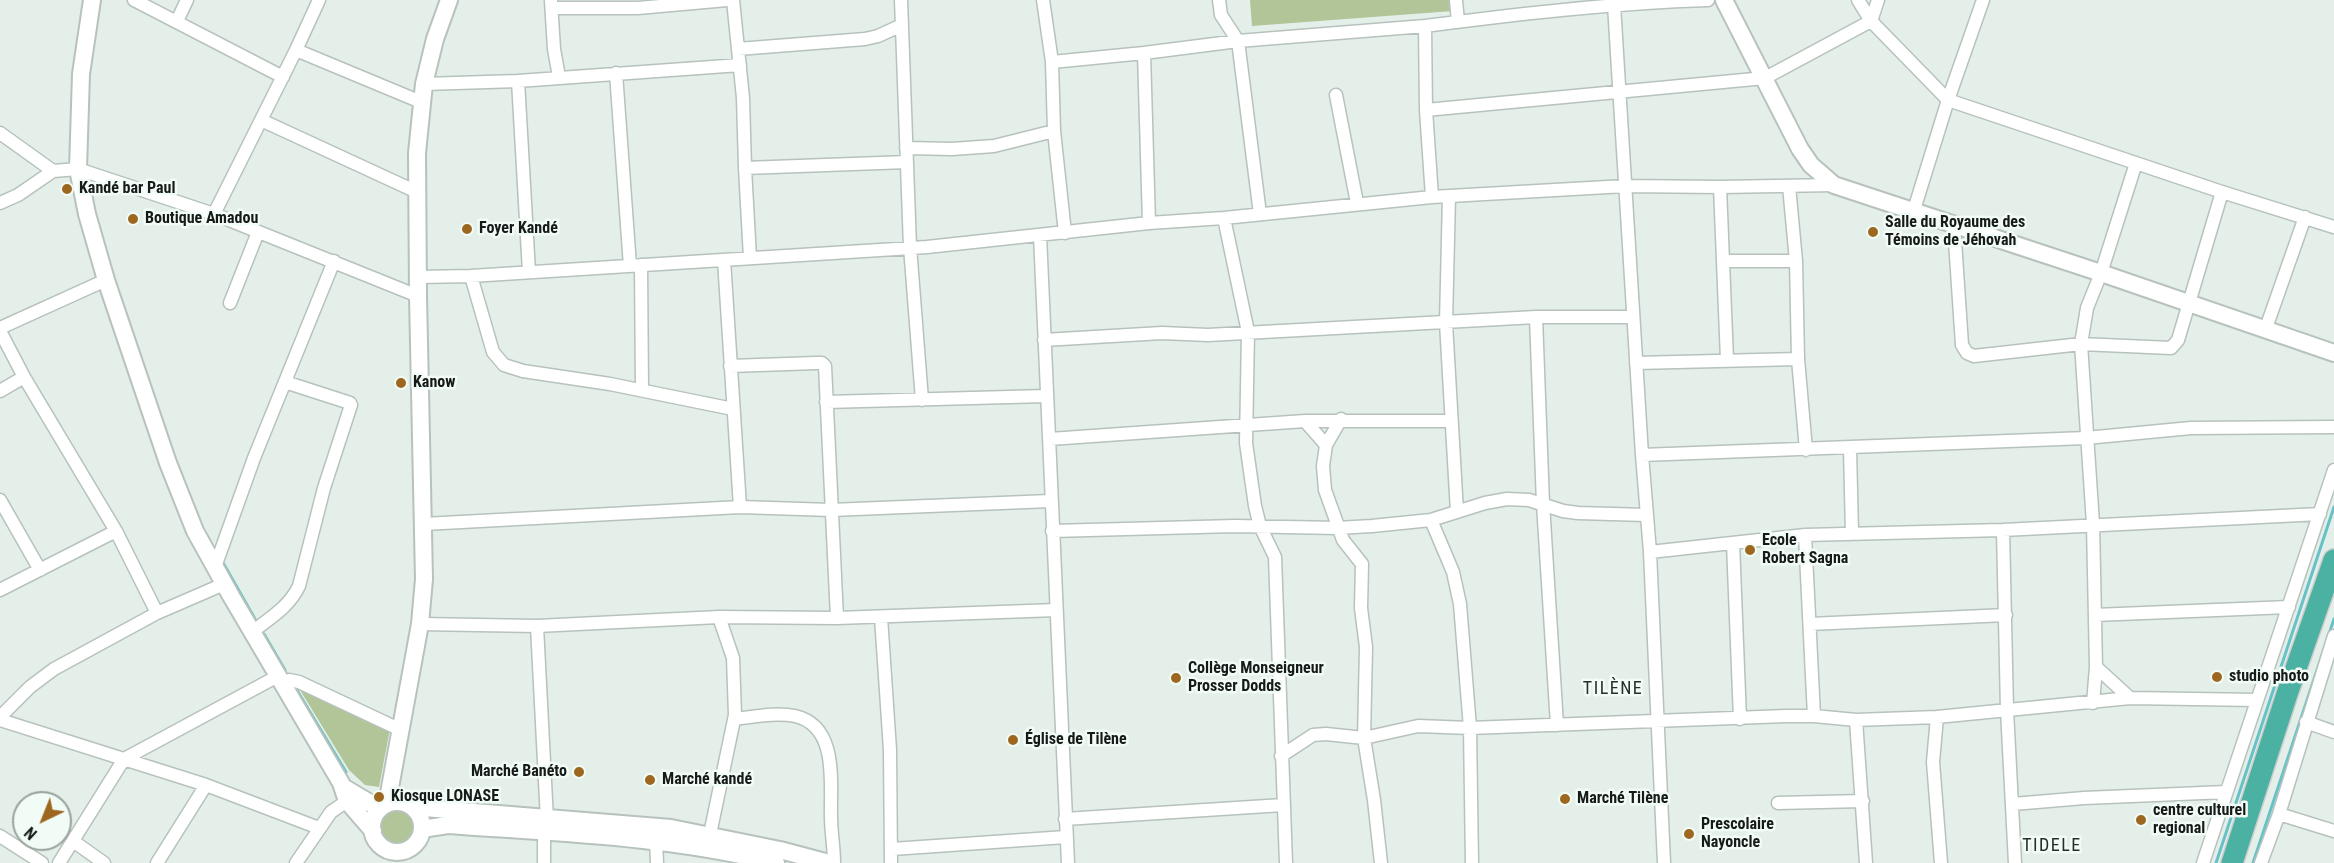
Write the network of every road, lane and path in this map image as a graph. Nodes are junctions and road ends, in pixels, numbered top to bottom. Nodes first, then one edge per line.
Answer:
1 (92, 0) edge
2 (134, 0) edge
3 (187, 0) edge
4 (319, 0) edge
5 (449, 0) edge
6 (727, 0) edge
7 (733, 0) edge
8 (1043, 0) edge
9 (1219, 0) edge
10 (1456, 0) edge
11 (1708, 0) edge
12 (1724, 0) edge
13 (1858, 0) edge
14 (1878, 0) edge
15 (1983, 0) edge
16 (1631, 1) edge
17 (903, 2) edge
18 (552, 4) edge
19 (1544, 5) edge
20 (1614, 5) junction
21 (177, 21) junction
22 (1871, 21) junction
23 (1458, 22) junction
24 (902, 25) junction
25 (1425, 26) junction
26 (1238, 40) junction
27 (738, 49) junction
28 (297, 50) junction
29 (1144, 53) junction
30 (1052, 62) junction
31 (740, 65) junction
32 (616, 73) junction
33 (283, 77) junction
34 (559, 77) junction
35 (1765, 78) junction
36 (518, 81) junction
37 (424, 84) junction
38 (1621, 90) junction
39 (1336, 95) dead end
40 (1948, 100) junction
41 (421, 102) junction
42 (1426, 110) junction
43 (261, 120) junction
44 (1054, 131) junction
45 (0, 133) edge
46 (906, 148) junction
47 (907, 162) junction
48 (2136, 163) junction
49 (745, 168) junction
50 (78, 169) junction
51 (53, 171) junction
52 (1834, 185) junction
53 (1625, 186) junction
54 (1789, 186) junction
55 (1720, 187) junction
56 (417, 192) junction
57 (2222, 192) junction
58 (1449, 196) junction
59 (1432, 197) junction
60 (0, 203) edge
61 (1357, 203) junction
62 (1913, 213) junction
63 (214, 214) junction
64 (1260, 214) junction
65 (2305, 217) junction
66 (1224, 218) junction
67 (1149, 223) junction
68 (1954, 226) junction
69 (2334, 227) edge
70 (258, 232) junction
71 (1065, 233) junction
72 (1040, 235) junction
73 (910, 247) junction
74 (750, 258) junction
75 (724, 260) junction
76 (334, 261) junction
77 (1723, 261) junction
78 (1796, 261) junction
79 (635, 265) junction
80 (529, 272) junction
81 (2101, 273) junction
82 (471, 276) junction
83 (419, 277) junction
84 (106, 280) junction
85 (418, 297) junction
86 (230, 303) dead end
87 (2190, 304) junction
88 (1536, 317) junction
89 (1634, 317) junction
90 (1446, 323) junction
91 (2266, 328) junction
92 (0, 330) edge
93 (1248, 332) junction
94 (1044, 340) junction
95 (2081, 344) junction
96 (2334, 353) edge
97 (1798, 359) junction
98 (1727, 360) junction
99 (1636, 363) junction
100 (730, 366) junction
101 (24, 377) junction
102 (285, 382) junction
103 (642, 390) junction
104 (0, 391) edge
105 (1046, 396) junction
106 (922, 400) junction
107 (826, 402) junction
108 (733, 409) junction
109 (1341, 419) junction
110 (1305, 421) junction
111 (1451, 421) junction
112 (1247, 425) junction
113 (2334, 427) edge
114 (2086, 438) junction
115 (1050, 439) junction
116 (1326, 445) junction
117 (1850, 448) junction
118 (1806, 450) junction
119 (1642, 455) junction
120 (2334, 470) edge
121 (0, 500) edge
122 (1050, 501) junction
123 (1543, 504) junction
124 (740, 507) junction
125 (831, 510) junction
126 (1457, 512) junction
127 (2320, 514) junction
128 (1646, 515) junction
129 (1431, 520) junction
130 (424, 524) junction
131 (2093, 524) junction
132 (1260, 526) junction
133 (1337, 528) junction
134 (2003, 530) junction
135 (116, 531) junction
136 (1052, 531) junction
137 (1852, 534) junction
138 (1805, 535) junction
139 (1733, 543) junction
140 (1650, 552) junction
141 (2334, 560) edge
142 (215, 567) junction
143 (40, 570) junction
144 (224, 584) junction
145 (0, 590) edge
146 (2289, 607) junction
147 (1056, 610) junction
148 (157, 613) junction
149 (2006, 615) junction
150 (2095, 615) junction
151 (719, 617) junction
152 (881, 617) junction
153 (837, 618) junction
154 (420, 624) junction
155 (1810, 624) junction
156 (537, 626) junction
157 (252, 632) junction
158 (2334, 637) edge
159 (2096, 667) junction
160 (281, 679) junction
161 (2130, 698) junction
162 (2258, 700) junction
163 (2093, 703) junction
164 (2007, 710) junction
165 (1814, 716) junction
166 (1937, 717) junction
167 (0, 718) edge
168 (734, 719) junction
169 (1740, 719) junction
170 (1856, 720) junction
171 (1659, 722) junction
172 (2306, 722) junction
173 (1557, 725) junction
174 (1470, 728) junction
175 (400, 730) junction
176 (2334, 732) edge
177 (1364, 738) junction
178 (1281, 756) junction
179 (124, 759) junction
180 (206, 785) junction
181 (2226, 792) junction
182 (345, 794) junction
183 (1863, 801) junction
184 (1778, 803) dead end
185 (2013, 804) junction
186 (1283, 805) junction
187 (395, 806) junction
188 (2279, 814) junction
189 (1065, 819) junction
190 (545, 826) junction
191 (319, 828) junction
192 (422, 829) junction
193 (2334, 831) edge
194 (710, 834) junction
195 (0, 836) edge
196 (1066, 837) junction
197 (656, 840) junction
198 (73, 841) junction
199 (413, 846) junction
200 (380, 849) edge
201 (892, 849) junction
202 (42, 863) edge
203 (59, 863) edge
204 (104, 863) edge
205 (157, 863) edge
206 (296, 863) edge
207 (409, 863) edge
208 (544, 863) edge
209 (657, 863) edge
210 (776, 863) edge
211 (829, 863) edge
212 (834, 863) edge
213 (891, 863) edge
214 (1068, 863) edge
215 (1286, 863) edge
216 (1381, 863) edge
217 (1472, 863) edge
218 (1664, 863) edge
219 (1866, 863) edge
220 (1941, 863) edge
221 (2015, 863) edge
222 (2203, 863) edge
223 (2232, 863) edge
224 (2261, 863) edge

1 - 50 street
2 - 21 street
3 - 21 street
4 - 28 street
5 - 37 street
6 - 18 street
7 - 27 street
8 - 30 street
9 - 26 street
10 - 23 street
11 - 16 street
12 - 35 street
13 - 22 street
14 - 22 street
15 - 40 street
16 - 20 street
17 - 24 street
18 - 34 street
19 - 20 street
19 - 23 street
20 - 38 street
21 - 33 street
22 - 35 street
22 - 40 street
23 - 25 street
24 - 27 street
24 - 46 street
25 - 26 street
25 - 42 street
26 - 29 street
26 - 64 street
27 - 31 street
28 - 33 street
28 - 41 street
29 - 30 street
29 - 67 street
30 - 44 street
31 - 32 street
31 - 49 street
32 - 34 street
32 - 79 street
33 - 43 street
34 - 36 street
35 - 38 street
35 - 52 street
36 - 37 street
36 - 80 street
37 - 41 street
38 - 42 street
38 - 53 street
39 - 61 street
40 - 48 street
40 - 62 street
41 - 56 street
42 - 59 street
43 - 56 street
43 - 63 street
44 - 46 street
44 - 71 street
45 - 51 street
46 - 47 street
47 - 49 street
47 - 73 street
48 - 57 street
48 - 81 street
49 - 74 street
50 - 51 street
50 - 63 street
50 - 84 street
51 - 60 street
52 - 54 street
52 - 62 street
53 - 55 street
53 - 58 street
53 - 89 street
54 - 55 street
54 - 78 street
55 - 77 street
56 - 83 street
57 - 65 street
57 - 87 street
58 - 59 street
58 - 90 street
59 - 61 street
61 - 64 street
62 - 68 street
63 - 70 street
64 - 66 street
65 - 69 street
65 - 91 street
66 - 67 street
66 - 93 street
67 - 71 street
68 - 81 street
68 - 95 street
70 - 76 street
70 - 86 street
71 - 72 street
72 - 73 street
72 - 94 street
73 - 74 street
73 - 106 street
74 - 75 street
75 - 79 street
75 - 100 street
76 - 85 street
76 - 102 street
77 - 78 street
77 - 98 street
78 - 97 street
79 - 80 street
79 - 103 street
80 - 82 street
81 - 87 street
81 - 95 street
82 - 83 street
82 - 103 street
83 - 85 street
84 - 92 street
84 - 142 street
85 - 130 street
87 - 91 street
87 - 95 street
88 - 89 street
88 - 90 street
88 - 123 street
89 - 99 street
90 - 93 street
90 - 111 street
91 - 96 street
92 - 101 street
93 - 94 street
93 - 112 street
94 - 105 street
95 - 114 street
97 - 98 street
97 - 118 street
98 - 99 street
99 - 119 street
100 - 107 street
100 - 108 street
101 - 104 street
101 - 135 street
102 - 142 street
102 - 157 street
103 - 108 street
105 - 106 street
105 - 115 street
106 - 107 street
107 - 125 street
108 - 124 street
109 - 110 street
109 - 111 street
109 - 116 street
110 - 112 street
110 - 116 street
111 - 126 street
112 - 115 street
112 - 132 street
113 - 114 street
114 - 117 street
114 - 131 street
115 - 122 street
116 - 133 street
117 - 118 street
117 - 137 street
118 - 119 street
119 - 128 street
120 - 127 street
121 - 143 street
122 - 125 street
122 - 136 street
123 - 126 street
123 - 128 street
123 - 173 street
124 - 125 street
124 - 130 street
125 - 153 street
126 - 129 street
127 - 131 street
127 - 146 street
128 - 140 street
129 - 133 street
129 - 174 street
130 - 154 street
131 - 134 street
131 - 150 street
132 - 133 street
132 - 136 street
132 - 178 street
133 - 177 street
134 - 137 street
134 - 149 street
135 - 143 street
135 - 148 street
136 - 147 street
137 - 138 street
138 - 139 street
138 - 155 street
139 - 140 street
139 - 169 street
140 - 171 street
141 - 223 highway
142 - 144 street
143 - 145 street
144 - 148 street
144 - 157 street
146 - 150 street
146 - 162 street
147 - 152 street
147 - 189 street
148 - 167 street
149 - 155 street
149 - 164 street
150 - 159 street
151 - 153 street
151 - 156 street
151 - 168 street
152 - 153 street
152 - 201 street
154 - 156 street
154 - 175 street
155 - 165 street
156 - 190 street
157 - 160 street
158 - 172 street
159 - 161 street
159 - 163 street
160 - 175 street
160 - 179 street
160 - 182 street
161 - 162 street
161 - 163 street
162 - 181 street
163 - 164 street
164 - 166 street
164 - 185 street
165 - 169 street
165 - 170 street
166 - 170 street
166 - 220 street
167 - 179 street
168 - 194 street
168 - 212 street
169 - 171 street
170 - 183 street
171 - 173 street
171 - 218 street
172 - 176 street
172 - 188 street
173 - 174 street
174 - 177 street
174 - 217 street
175 - 187 street
177 - 178 street
177 - 216 street
178 - 186 street
179 - 180 street
179 - 198 street
180 - 191 street
180 - 205 street
181 - 185 street
181 - 222 street
182 - 187 street
182 - 191 street
182 - 200 street
183 - 184 street
183 - 219 street
185 - 221 street
186 - 189 street
186 - 215 street
187 - 190 street
187 - 192 street
187 - 200 street
188 - 193 street
188 - 224 street
189 - 196 street
190 - 192 street
190 - 194 street
190 - 197 street
190 - 208 street
191 - 206 street
192 - 199 street
194 - 211 street
195 - 202 street
196 - 201 street
196 - 214 street
197 - 209 street
197 - 210 street
198 - 203 street
198 - 204 street
199 - 200 street
199 - 207 street
201 - 213 street

